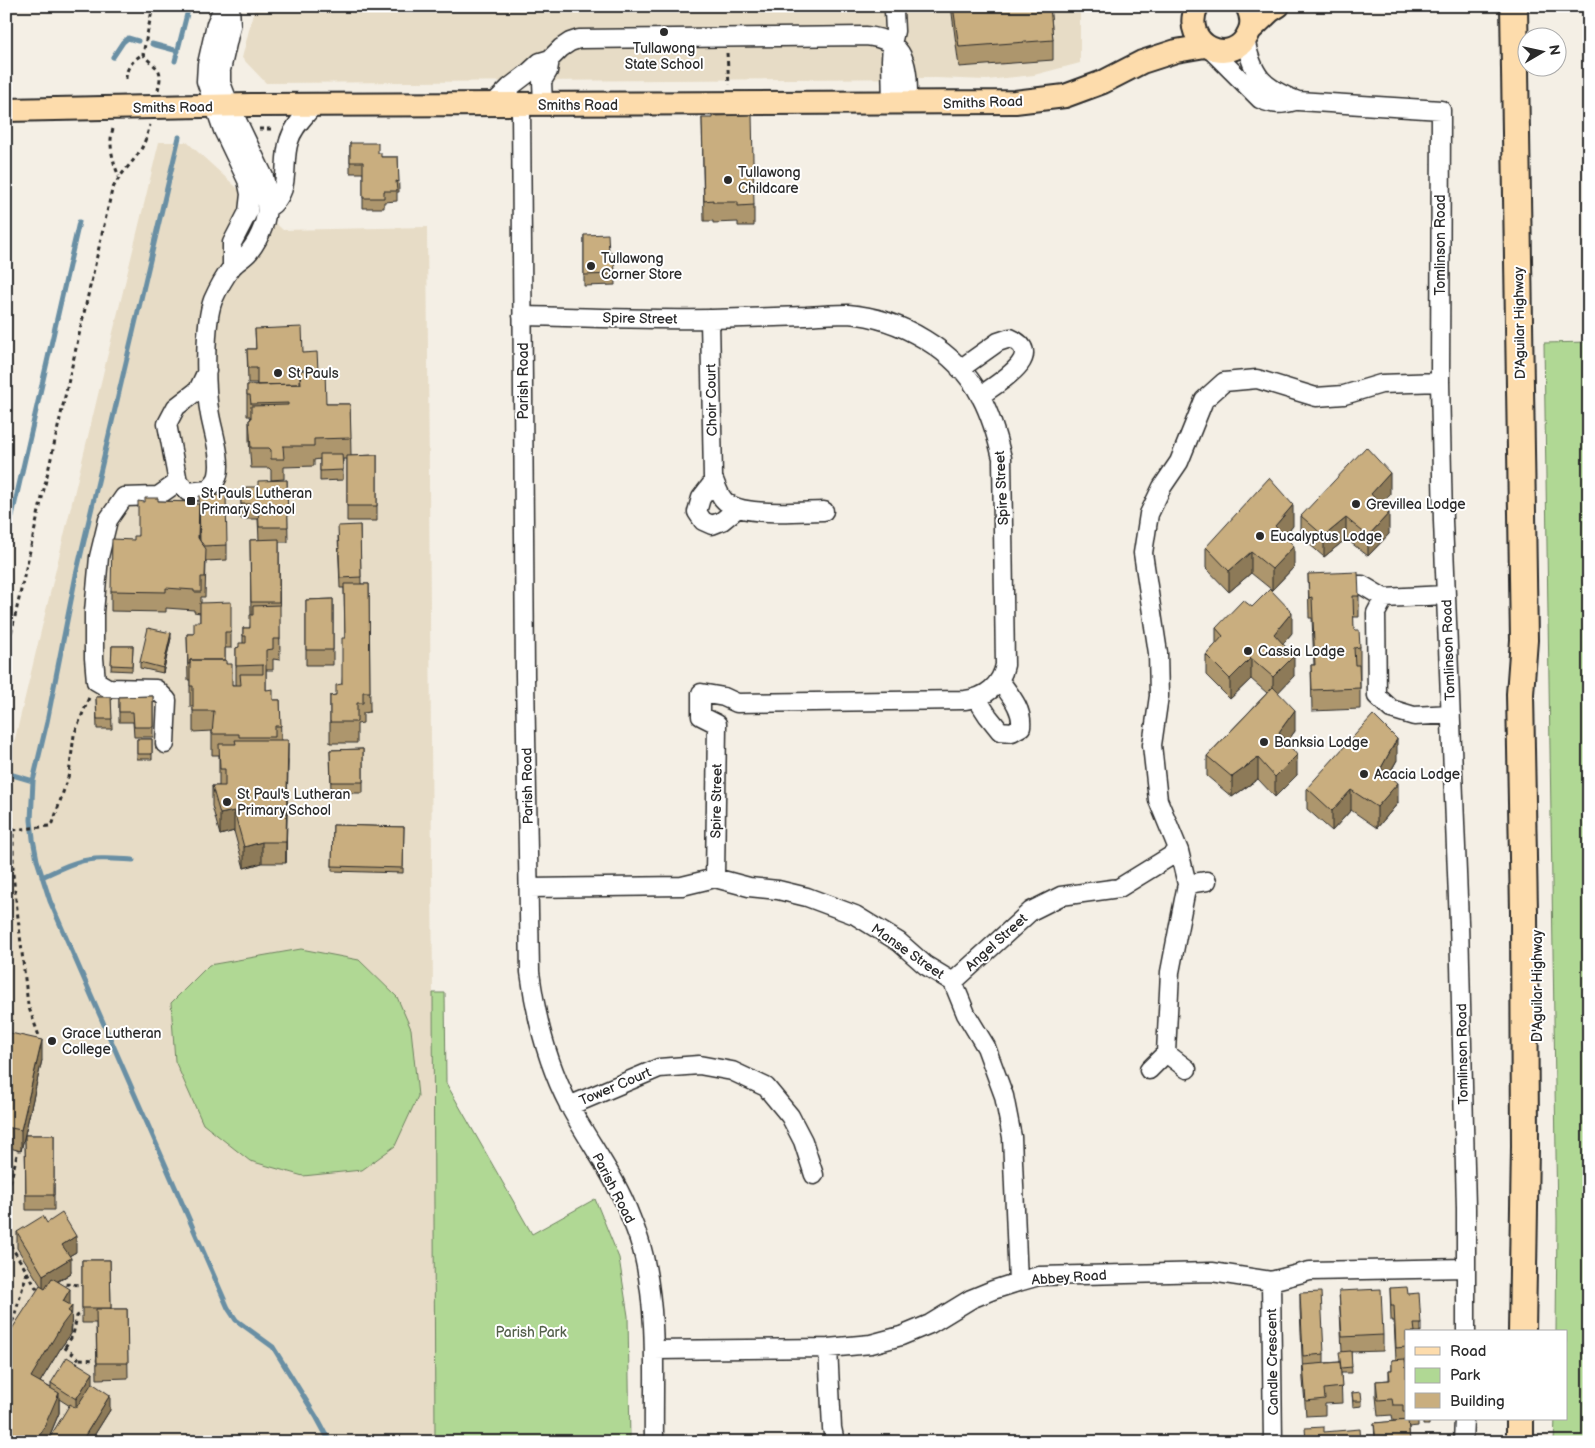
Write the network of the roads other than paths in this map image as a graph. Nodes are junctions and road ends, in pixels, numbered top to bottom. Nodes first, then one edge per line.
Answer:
1 (224, 6) edge
2 (230, 6) edge
3 (896, 6) edge
4 (1246, 6) edge
5 (1278, 6) edge
6 (1514, 6) edge
7 (1196, 8) edge
8 (1248, 35) junction
9 (892, 44) junction
10 (1208, 47) junction
11 (550, 59) junction
12 (1142, 62) junction
13 (1298, 101) junction
14 (900, 104) junction
15 (521, 105) junction
16 (543, 105) junction
17 (222, 106) junction
18 (313, 106) junction
19 (491, 106) junction
20 (6, 110) edge
21 (268, 208) junction
22 (232, 267) junction
23 (522, 316) junction
24 (710, 319) junction
25 (960, 369) junction
26 (207, 371) junction
27 (1440, 382) junction
28 (980, 396) junction
29 (714, 481) junction
30 (178, 482) junction
31 (738, 508) junction
32 (824, 511) dead end
33 (1337, 585) edge
34 (1446, 595) junction
35 (1380, 605) junction
36 (1524, 640) junction
37 (1000, 681) junction
38 (976, 699) junction
39 (737, 703) junction
40 (1451, 714) junction
41 (717, 724) junction
42 (165, 744) dead end
43 (1179, 851) junction
44 (715, 878) junction
45 (1206, 881) dead end
46 (1187, 884) junction
47 (529, 888) junction
48 (953, 982) junction
49 (1166, 1053) junction
50 (1149, 1070) dead end
51 (1187, 1070) dead end
52 (569, 1106) junction
53 (814, 1175) dead end
54 (1466, 1268) junction
55 (1018, 1282) junction
56 (1271, 1282) junction
57 (1466, 1330) edge
58 (1522, 1330) edge
59 (1535, 1330) edge
60 (828, 1348) junction
61 (654, 1350) junction
62 (1464, 1420) edge
63 (1520, 1420) edge
64 (1533, 1420) edge
65 (654, 1442) edge
66 (835, 1442) edge
67 (1273, 1442) edge
68 (1463, 1442) edge
69 (1520, 1442) edge
70 (1533, 1442) edge

1 - 17 street
2 - 17 street
3 - 9 street
4 - 8 main road
5 - 8 main road
6 - 36 highway, D'Aguilar Highway
7 - 10 main road
7 - 12 main road, Smiths Road
8 - 10 main road, Smiths Road
8 - 13 street, Tomlinson Road
9 - 11 street
9 - 14 street
10 - 12 main road, Smiths Road
10 - 13 street, Tomlinson Road
11 - 16 street
11 - 19 street
12 - 14 main road, Smiths Road
13 - 27 street, Tomlinson Road
14 - 16 main road, Smiths Road
15 - 16 main road, Smiths Road
15 - 19 main road, Smiths Road
15 - 23 street, Parish Road
17 - 18 main road, Smiths Road
17 - 20 main road, Smiths Road
17 - 21 street
17 - 22 street
18 - 19 main road, Smiths Road
18 - 21 street
21 - 22 street
22 - 26 street
23 - 24 street, Spire Street
23 - 47 street, Parish Road
24 - 25 street, Spire Street
24 - 29 street, Choir Court
25 - 28 street, Spire Street
25 - 28 street
26 - 30 street
26 - 30 street
27 - 34 street, Tomlinson Road
27 - 43 street
28 - 37 street, Spire Street
29 - 31 street, Choir Court
29 - 31 street
30 - 42 street
31 - 32 street
33 - 35 street
34 - 35 street
34 - 40 street, Tomlinson Road
35 - 40 street
36 - 58 highway, D'Aguilar Highway
36 - 59 highway, D'Aguilar Highway
37 - 38 street
37 - 38 street
38 - 39 street
39 - 41 street
39 - 41 street
40 - 54 street, Tomlinson Road
41 - 44 street, Spire Street
43 - 46 street
43 - 48 street, Angel Street
44 - 47 street, Manse Street
44 - 48 street, Manse Street
45 - 46 street
46 - 49 street
47 - 52 street, Parish Road
48 - 55 street, Manse Street
49 - 50 street
49 - 51 street
52 - 53 street, Tower Court
52 - 61 street, Parish Road
54 - 56 street, Abbey Road
54 - 57 street, Tomlinson Road
55 - 56 street, Abbey Road
55 - 60 street, Abbey Road
56 - 67 street, Candle Crescent
60 - 61 street, Abbey Road
60 - 66 street
61 - 65 street, Parish Road
62 - 68 street
63 - 69 highway
64 - 70 highway

